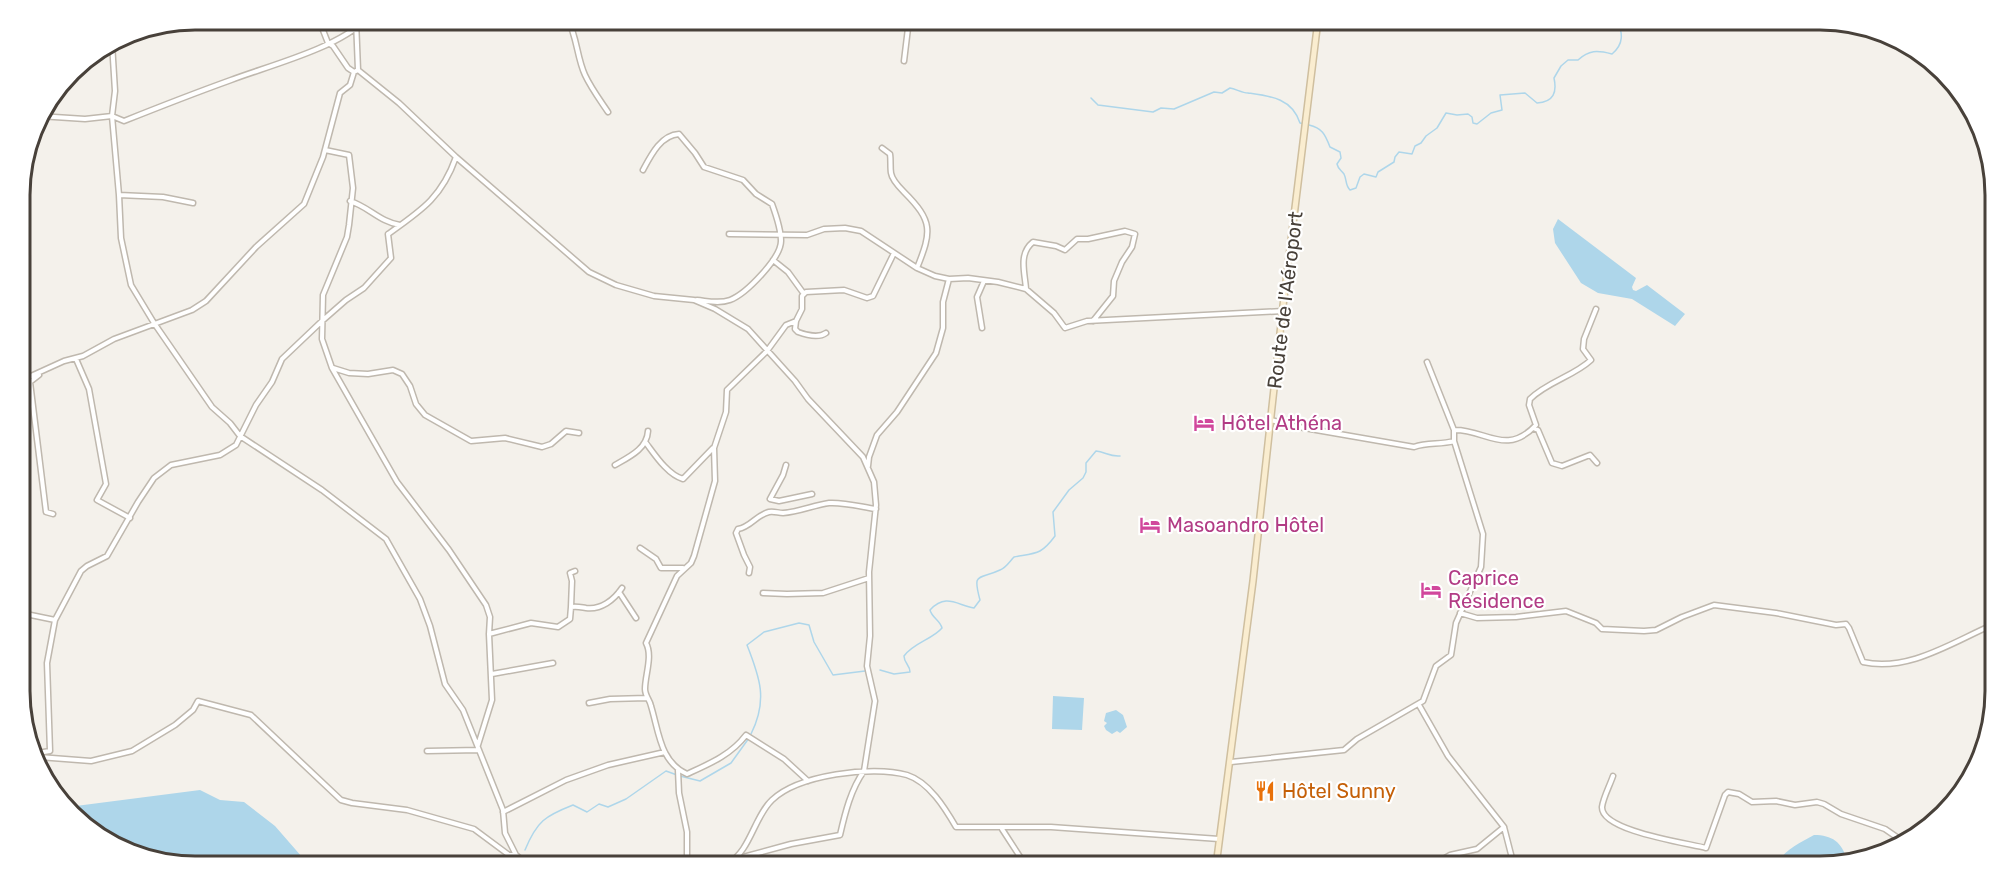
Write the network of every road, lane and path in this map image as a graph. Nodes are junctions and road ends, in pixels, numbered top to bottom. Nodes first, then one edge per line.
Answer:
1 (323, 30) edge
2 (352, 30) edge
3 (357, 30) edge
4 (572, 30) edge
5 (908, 30) edge
6 (1317, 30) edge
7 (328, 43) junction
8 (113, 52) edge
9 (904, 61) dead end
10 (356, 71) junction
11 (608, 112) dead end
12 (112, 116) junction
13 (50, 117) edge
14 (882, 148) dead end
15 (325, 150) junction
16 (456, 157) junction
17 (644, 170) dead end
18 (119, 195) junction
19 (350, 201) junction
20 (193, 203) dead end
21 (401, 225) junction
22 (729, 234) dead end
23 (781, 235) junction
24 (894, 253) junction
25 (773, 260) junction
26 (918, 268) junction
27 (949, 279) junction
28 (984, 281) junction
29 (1026, 289) junction
30 (804, 294) junction
31 (694, 300) junction
32 (1596, 309) dead end
33 (1283, 311) junction
34 (322, 321) junction
35 (796, 321) junction
36 (1090, 322) junction
37 (154, 323) junction
38 (982, 328) dead end
39 (826, 333) dead end
40 (767, 351) junction
41 (75, 359) junction
42 (1427, 362) dead end
43 (332, 368) junction
44 (44, 370) junction
45 (30, 376) edge
46 (1273, 420) junction
47 (1533, 428) junction
48 (1454, 430) junction
49 (648, 431) dead end
50 (579, 433) dead end
51 (240, 436) junction
52 (1454, 441) junction
53 (646, 443) junction
54 (714, 448) junction
55 (1597, 463) dead end
56 (615, 465) dead end
57 (786, 465) dead end
58 (868, 468) junction
59 (812, 494) dead end
60 (779, 501) junction
61 (876, 509) junction
62 (775, 511) junction
63 (53, 514) dead end
64 (130, 518) junction
65 (640, 548) dead end
66 (684, 568) junction
67 (575, 571) dead end
68 (749, 573) dead end
69 (869, 578) junction
70 (762, 593) dead end
71 (571, 607) junction
72 (1460, 613) junction
73 (30, 615) edge
74 (636, 618) dead end
75 (55, 620) junction
76 (1985, 628) edge
77 (489, 634) junction
78 (553, 663) dead end
79 (492, 674) junction
80 (647, 698) junction
81 (589, 703) dead end
82 (1419, 705) junction
83 (478, 748) junction
84 (427, 751) dead end
85 (665, 752) junction
86 (43, 753) edge
87 (44, 756) edge
88 (1231, 762) junction
89 (678, 770) junction
90 (864, 771) junction
91 (1613, 776) dead end
92 (808, 781) junction
93 (503, 812) junction
94 (1504, 827) junction
95 (1002, 828) junction
96 (1897, 837) edge
97 (1220, 839) junction
98 (516, 855) joint
99 (687, 856) edge
100 (736, 856) edge
101 (746, 856) edge
102 (1020, 856) edge
103 (1217, 856) edge
104 (1448, 856) edge
105 (1511, 856) edge

1 - 7 street
2 - 7 street
3 - 10 street
4 - 11 street
5 - 9 street
6 - 33 main road, Route de l'Aéroport
7 - 10 street
7 - 12 street
8 - 12 street
10 - 15 street
10 - 16 street
12 - 13 street
12 - 18 street
14 - 26 street
15 - 19 street
15 - 37 street
16 - 21 street
16 - 31 street
17 - 23 street
18 - 20 street
18 - 37 street
19 - 21 street
19 - 34 street
21 - 34 street
22 - 23 street
23 - 24 street
23 - 25 street
24 - 26 street
24 - 30 street
25 - 30 street
25 - 31 street
26 - 27 street
27 - 28 street
27 - 58 street
28 - 29 street
28 - 38 street
29 - 36 street
29 - 36 street
30 - 35 street
31 - 40 street
32 - 47 street
33 - 36 street
33 - 46 main road, Route de l'Aéroport
34 - 43 street
34 - 51 street
35 - 39 street
35 - 40 street
37 - 41 street
37 - 51 street
40 - 54 street
40 - 58 street
41 - 44 street
41 - 64 street
42 - 48 street
43 - 50 street
43 - 77 street
44 - 45 street
44 - 63 street
46 - 52 street
46 - 88 main road, Route de l'Aéroport
47 - 48 street
47 - 55 street
48 - 52 street
49 - 53 street
51 - 64 street
51 - 83 street
52 - 72 street
53 - 54 street
53 - 56 street
54 - 66 street
57 - 60 street
58 - 61 street
59 - 60 street
60 - 62 street
61 - 62 street
61 - 69 street
62 - 68 street
64 - 75 street
65 - 66 street
66 - 80 street
67 - 71 street
69 - 70 street
69 - 90 street
71 - 74 street
71 - 77 street
72 - 76 street
72 - 82 street
73 - 75 street
75 - 86 street
77 - 79 street
78 - 79 street
79 - 83 street
80 - 81 street
80 - 85 street
82 - 88 street
82 - 94 street
83 - 84 street
83 - 93 street
85 - 89 street
85 - 93 street
87 - 98 street
88 - 97 main road, Route de l'Aéroport
89 - 92 street
89 - 99 street
90 - 92 street
90 - 95 street
90 - 101 street
91 - 96 street
92 - 100 street
93 - 98 street
94 - 104 street
94 - 105 street
95 - 97 street
95 - 102 street
97 - 103 main road, Route de l'Aéroport

